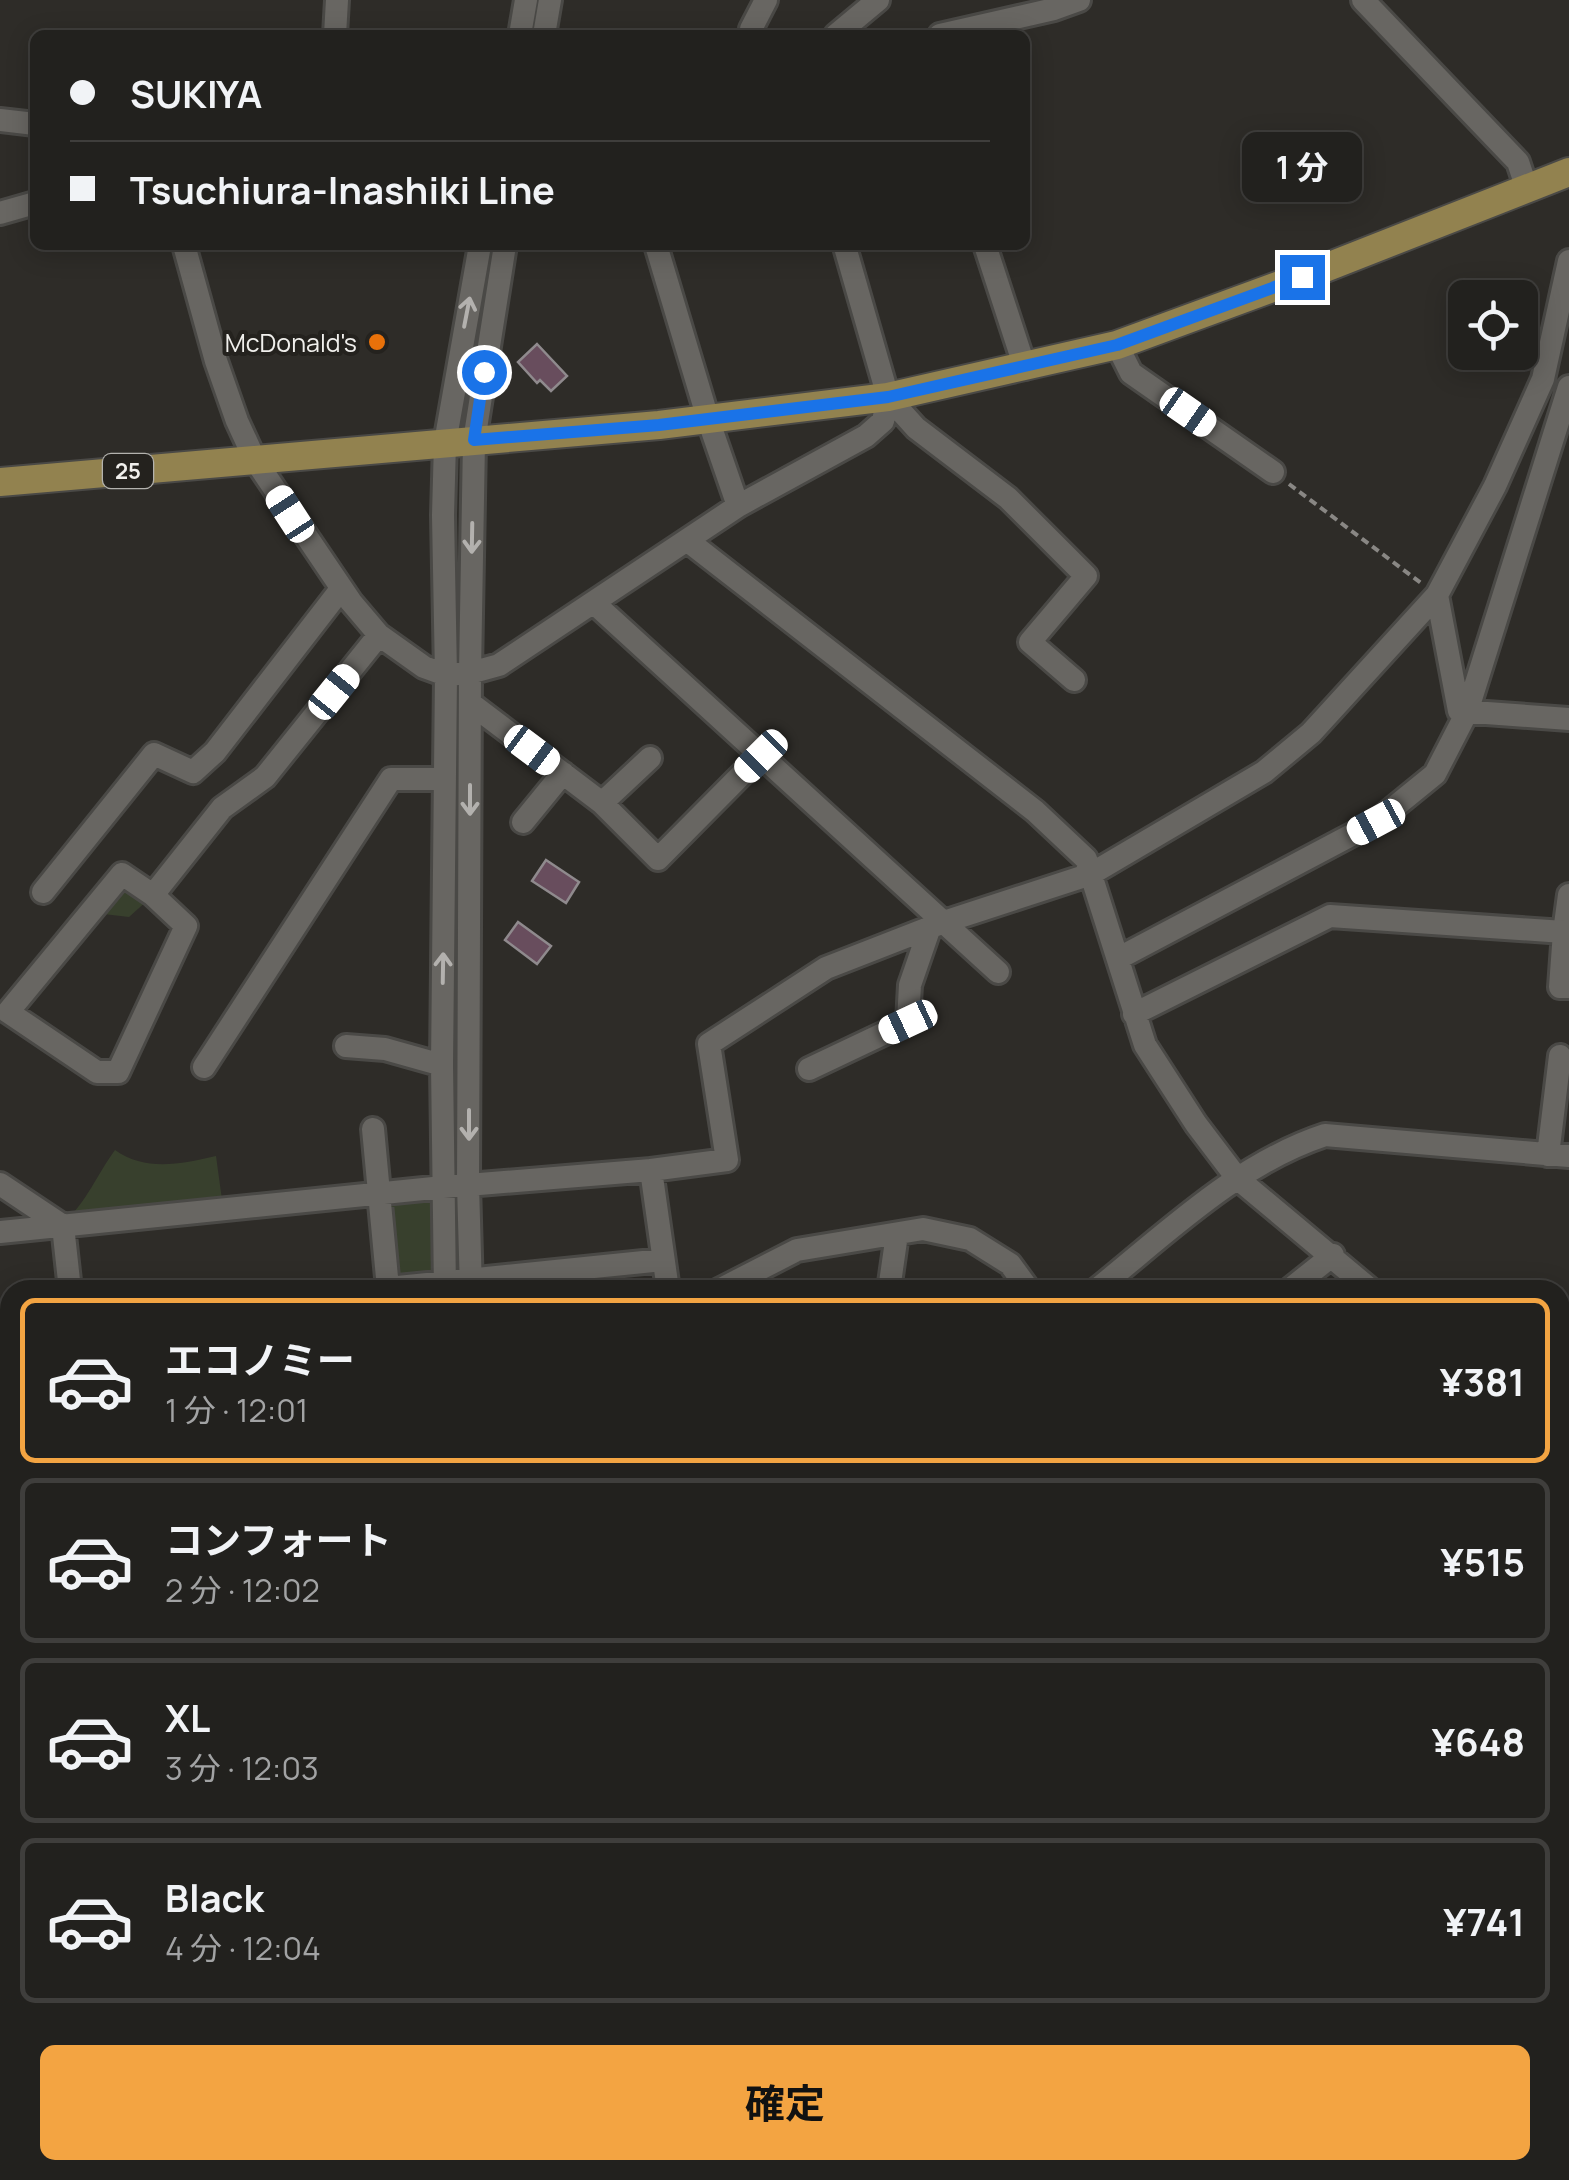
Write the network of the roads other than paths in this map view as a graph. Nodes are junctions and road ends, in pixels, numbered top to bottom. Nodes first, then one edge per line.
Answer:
1 (336, 0) edge
2 (526, 0) edge
3 (550, 0) edge
4 (766, 0) edge
5 (878, 0) edge
6 (1079, 0) edge
7 (1363, 0) edge
8 (335, 30) edge
9 (521, 30) edge
10 (545, 30) edge
11 (751, 30) edge
12 (842, 30) edge
13 (962, 30) edge
14 (0, 120) edge
15 (30, 123) edge
16 (1569, 172) edge
17 (1527, 189) junction
18 (30, 205) edge
19 (0, 213) edge
20 (185, 250) edge
21 (479, 250) edge
22 (504, 250) edge
23 (657, 250) edge
24 (846, 250) edge
25 (987, 250) edge
26 (1568, 276) edge
27 (1117, 345) junction
28 (1025, 368) junction
29 (1569, 387) edge
30 (888, 397) junction
31 (708, 420) junction
32 (474, 440) junction
33 (445, 443) junction
34 (255, 460) junction
35 (1273, 472) road end
36 (0, 482) edge
37 (738, 506) junction
38 (688, 541) junction
39 (341, 589) junction
40 (1437, 595) junction
41 (594, 603) junction
42 (379, 635) junction
43 (458, 674) junction
44 (1074, 680) dead end
45 (470, 703) junction
46 (1467, 712) junction
47 (1569, 719) edge
48 (761, 756) junction
49 (650, 758) dead end
50 (564, 773) junction
51 (445, 779) junction
52 (602, 803) junction
53 (522, 822) dead end
54 (1091, 874) junction
55 (43, 892) dead end
56 (1569, 894) edge
57 (153, 895) junction
58 (937, 924) junction
59 (1564, 932) junction
60 (1119, 958) junction
61 (998, 972) dead end
62 (1569, 987) edge
63 (1134, 1014) junction
64 (4, 1016) edge
65 (346, 1046) dead end
66 (1560, 1056) dead end
67 (442, 1065) junction
68 (204, 1067) dead end
69 (809, 1069) dead end
70 (373, 1129) dead end
71 (1558, 1156) edge
72 (651, 1170) junction
73 (1236, 1178) junction
74 (0, 1184) edge
75 (468, 1185) junction
76 (444, 1187) junction
77 (380, 1194) junction
78 (63, 1226) junction
79 (0, 1232) edge
80 (897, 1234) junction
81 (1333, 1256) junction
82 (663, 1260) junction
83 (69, 1280) edge
84 (378, 1280) edge
85 (445, 1280) edge
86 (471, 1280) edge
87 (509, 1280) edge
88 (666, 1280) edge
89 (743, 1280) edge
90 (890, 1280) edge
91 (1022, 1280) edge
92 (1108, 1280) edge
93 (1301, 1280) edge
94 (1359, 1280) edge

1 - 8 street
2 - 9 street
3 - 10 street
4 - 11 street
5 - 12 street
6 - 13 street
7 - 17 street
14 - 15 street
16 - 17 main road, 25
17 - 27 main road, 25
18 - 19 street
20 - 34 street
33 -> 21 street
22 - 32 street
23 - 31 street
24 - 30 street
25 - 28 street
26 - 40 street
27 - 28 main road, 25
27 - 35 street
28 - 30 main road, 25
29 - 46 street
30 - 31 main road, 25
30 - 37 street
30 - 44 street
31 - 32 main road, 25
31 - 37 street
32 - 33 main road, 25
32 -> 43 street
33 - 34 main road, 25
33 - 43 street
34 - 36 main road, 25
34 - 39 street
37 - 38 street
38 - 41 street
38 - 54 street
39 - 42 street
39 - 55 street
40 - 46 street
40 - 54 street
41 - 43 street
41 - 48 street
42 - 43 street
42 - 57 street
43 - 45 street
43 - 51 street
45 - 50 street
45 -> 75 street
46 - 47 street
46 - 60 street
48 - 52 street
48 - 58 street
49 - 52 street
50 - 52 street
50 - 53 street
67 -> 51 street
51 - 68 street
54 - 58 street
54 - 60 street
56 - 59 street
57 - 64 street
57 - 64 street
58 - 61 street
58 - 69 street
58 - 72 street
59 - 62 street
59 - 63 street
60 - 63 street
63 - 73 street
65 - 67 street
66 - 71 street
67 - 76 street
70 - 77 street
71 - 73 street
72 - 75 street
72 - 82 street
73 - 81 street
73 - 92 street
74 - 78 street
75 - 76 street
75 - 86 street
76 - 77 street
76 - 85 street
77 - 78 street
77 - 84 street
78 - 79 street
78 - 83 street
80 - 89 street
80 - 90 street
80 - 91 street
81 - 93 street
81 - 94 street
82 - 87 street
82 - 88 street

